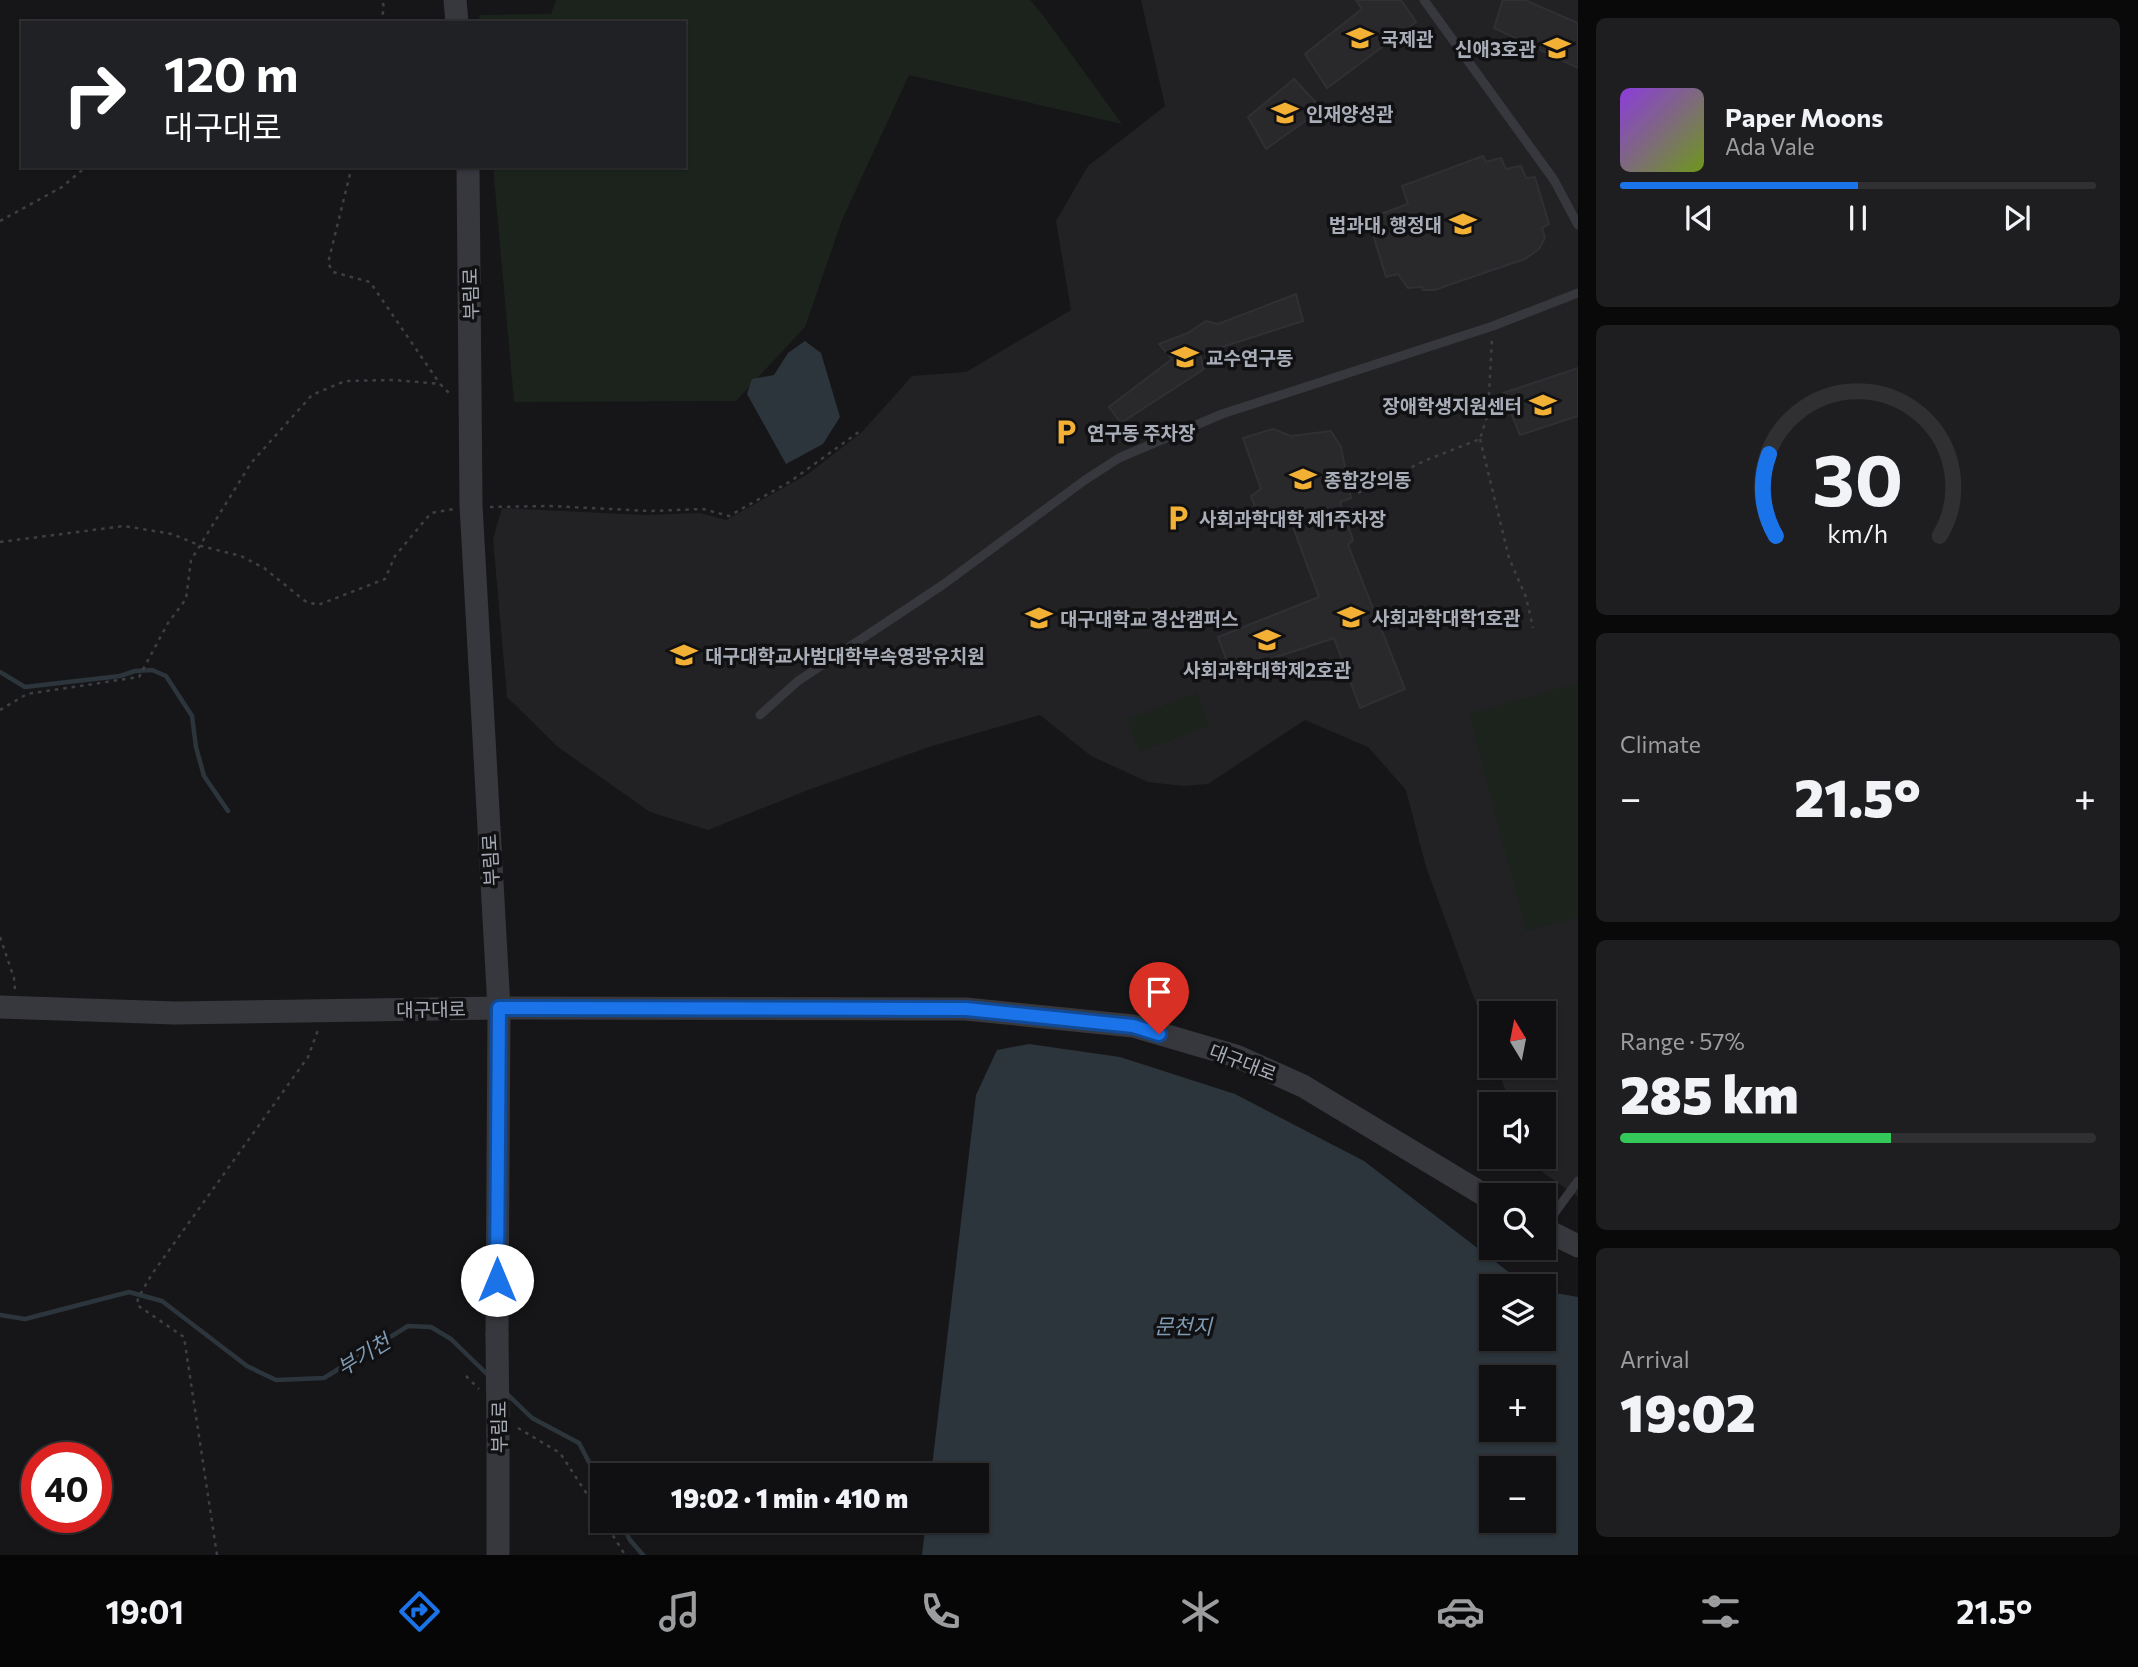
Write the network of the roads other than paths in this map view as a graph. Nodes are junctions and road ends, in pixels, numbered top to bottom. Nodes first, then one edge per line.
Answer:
1 (455, 0) edge
2 (1424, 0) edge
3 (457, 21) edge
4 (468, 168) edge
5 (1578, 225) edge
6 (1578, 293) edge
7 (760, 715) dead end
8 (9, 1007) edge
9 (499, 1008) junction
10 (1578, 1181) edge
11 (1479, 1192) edge
12 (1556, 1211) edge
13 (1556, 1233) edge
14 (1578, 1246) edge
15 (498, 1555) edge

1 - 3 street
2 - 5 lane
4 - 9 street, 부림로
6 - 7 lane
8 - 9 street, 대구대로
9 - 11 street, 대구대로
9 - 15 street, 부림로, bridge
10 - 12 lane
13 - 14 street

